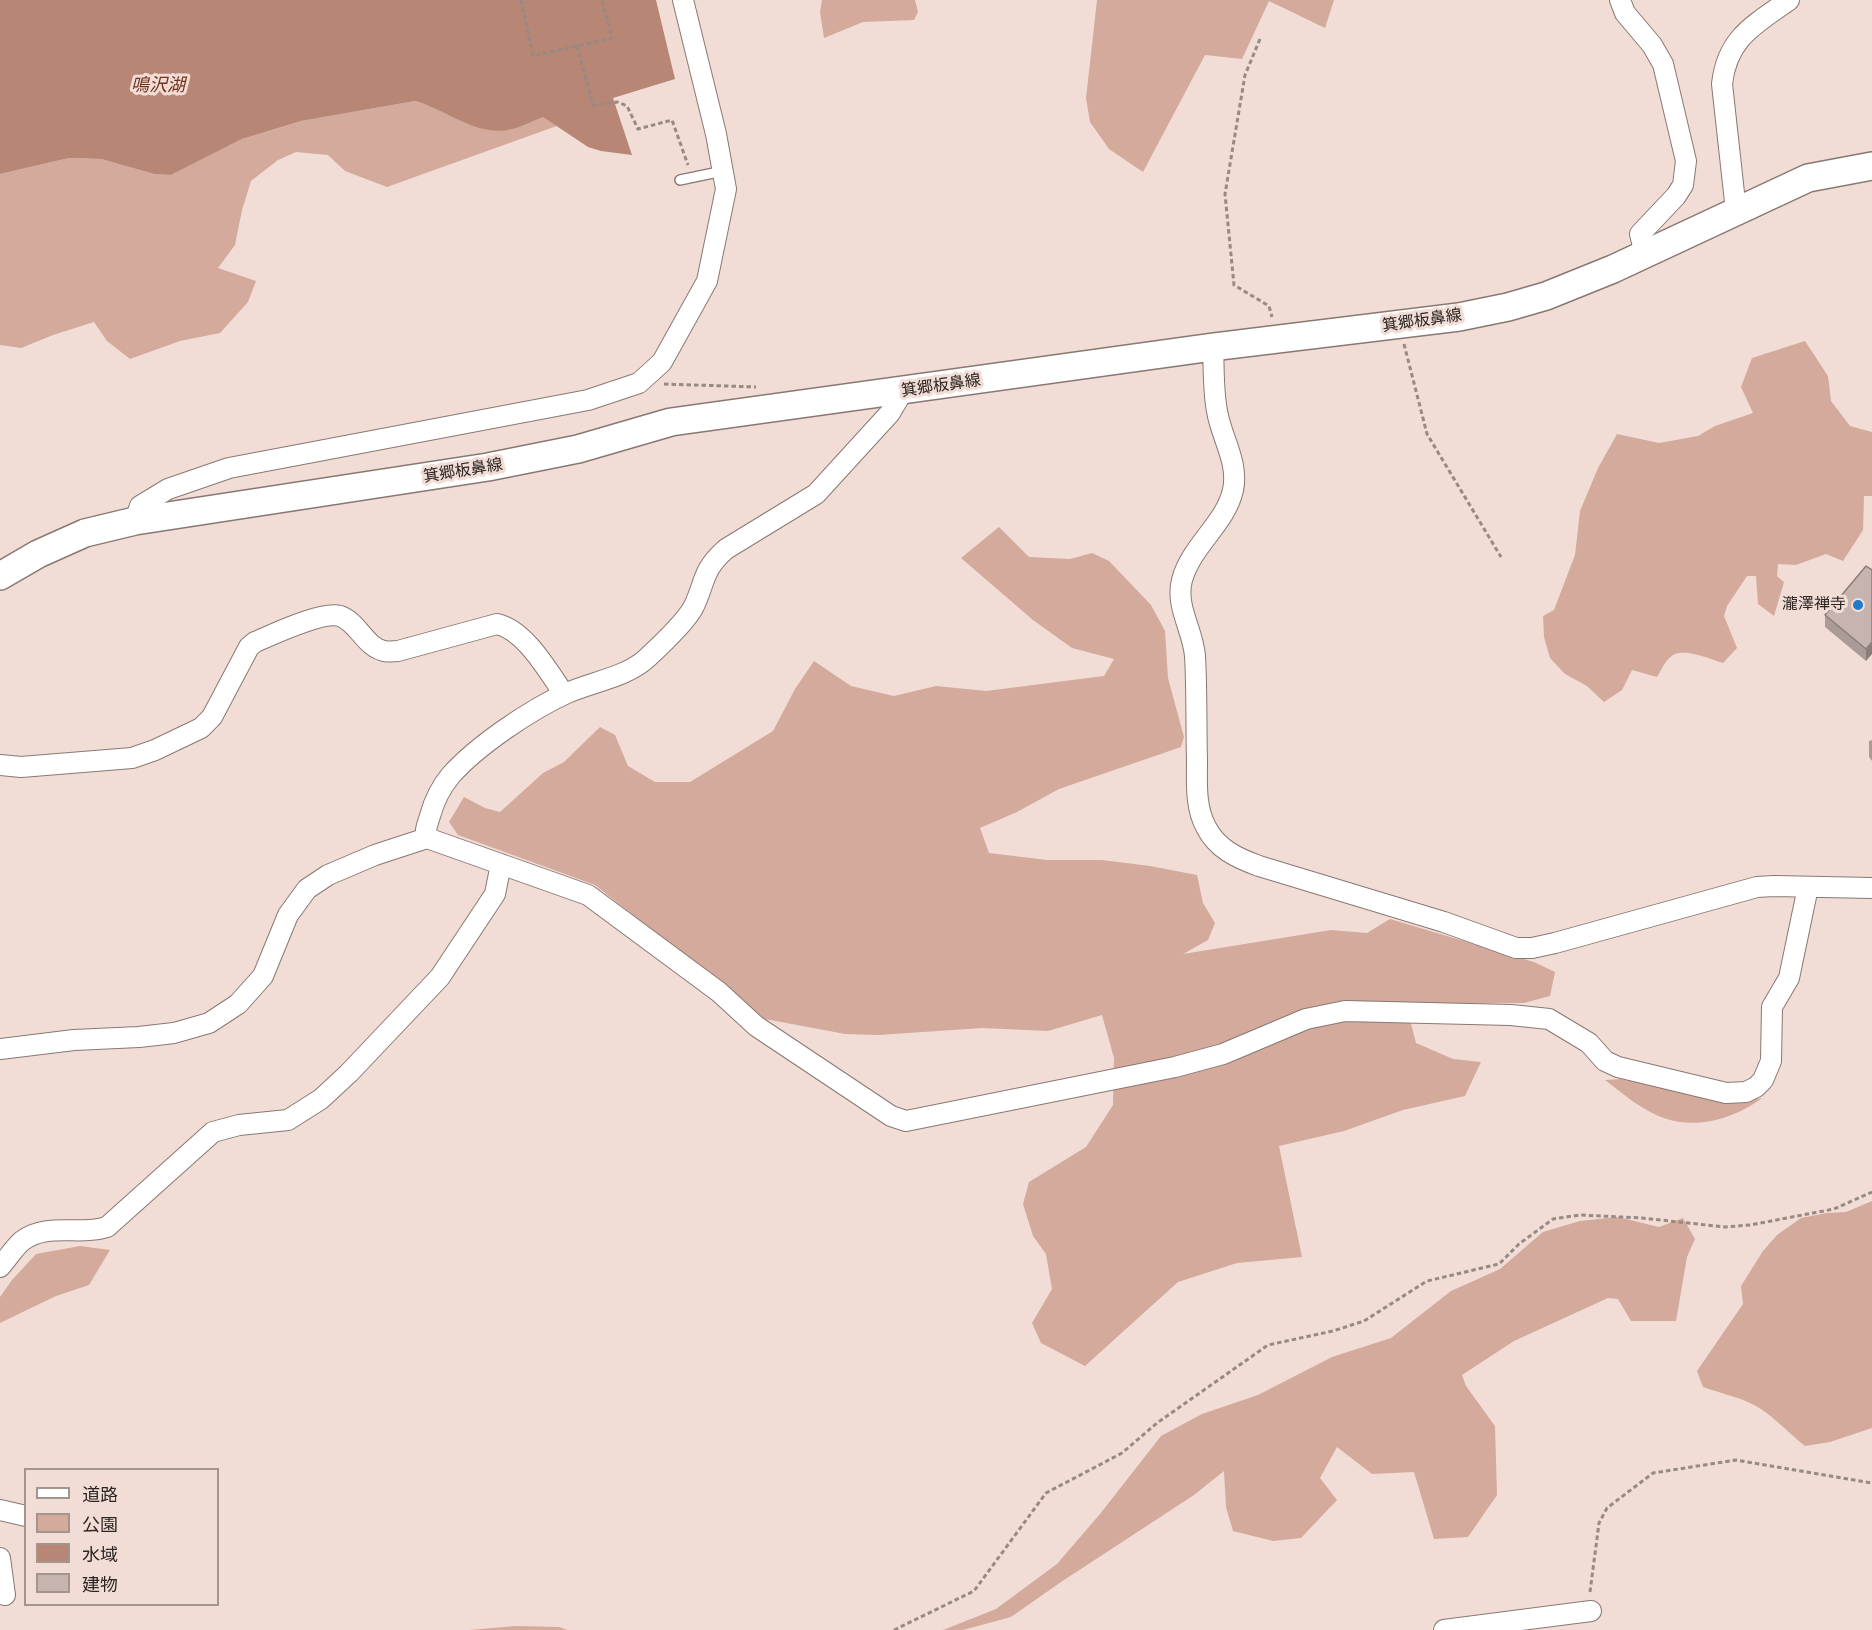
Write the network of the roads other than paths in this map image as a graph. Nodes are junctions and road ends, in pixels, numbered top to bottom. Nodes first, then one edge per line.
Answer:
1 (683, 0) edge
2 (1620, 0) edge
3 (1788, 0) edge
4 (1872, 166) edge
5 (723, 171) junction
6 (680, 180) dead end
7 (1736, 211) junction
8 (1645, 254) junction
9 (1213, 347) junction
10 (903, 391) junction
11 (135, 521) junction
12 (0, 576) edge
13 (564, 694) junction
14 (0, 765) edge
15 (427, 837) junction
16 (501, 864) junction
17 (1808, 887) junction
18 (1872, 888) edge
19 (0, 1049) edge
20 (0, 1267) edge
21 (0, 1510) edge
22 (24, 1516) edge
23 (0, 1558) edge
24 (5, 1594) dead end
25 (1591, 1611) road end
26 (1444, 1630) edge

1 - 5 street
2 - 8 street
3 - 7 street
4 - 7 main road, 箕郷板鼻線
5 - 6 lane
5 - 11 street
7 - 8 main road, 箕郷板鼻線
8 - 9 main road, 箕郷板鼻線
9 - 10 main road, 箕郷板鼻線
9 - 17 street
10 - 11 main road, 箕郷板鼻線
10 - 13 street
11 - 12 main road, 箕郷板鼻線
13 - 14 street
13 - 15 street
15 - 16 street
15 - 19 street
16 - 17 street
16 - 20 street
17 - 18 street
21 - 22 street
23 - 24 street
25 - 26 street

